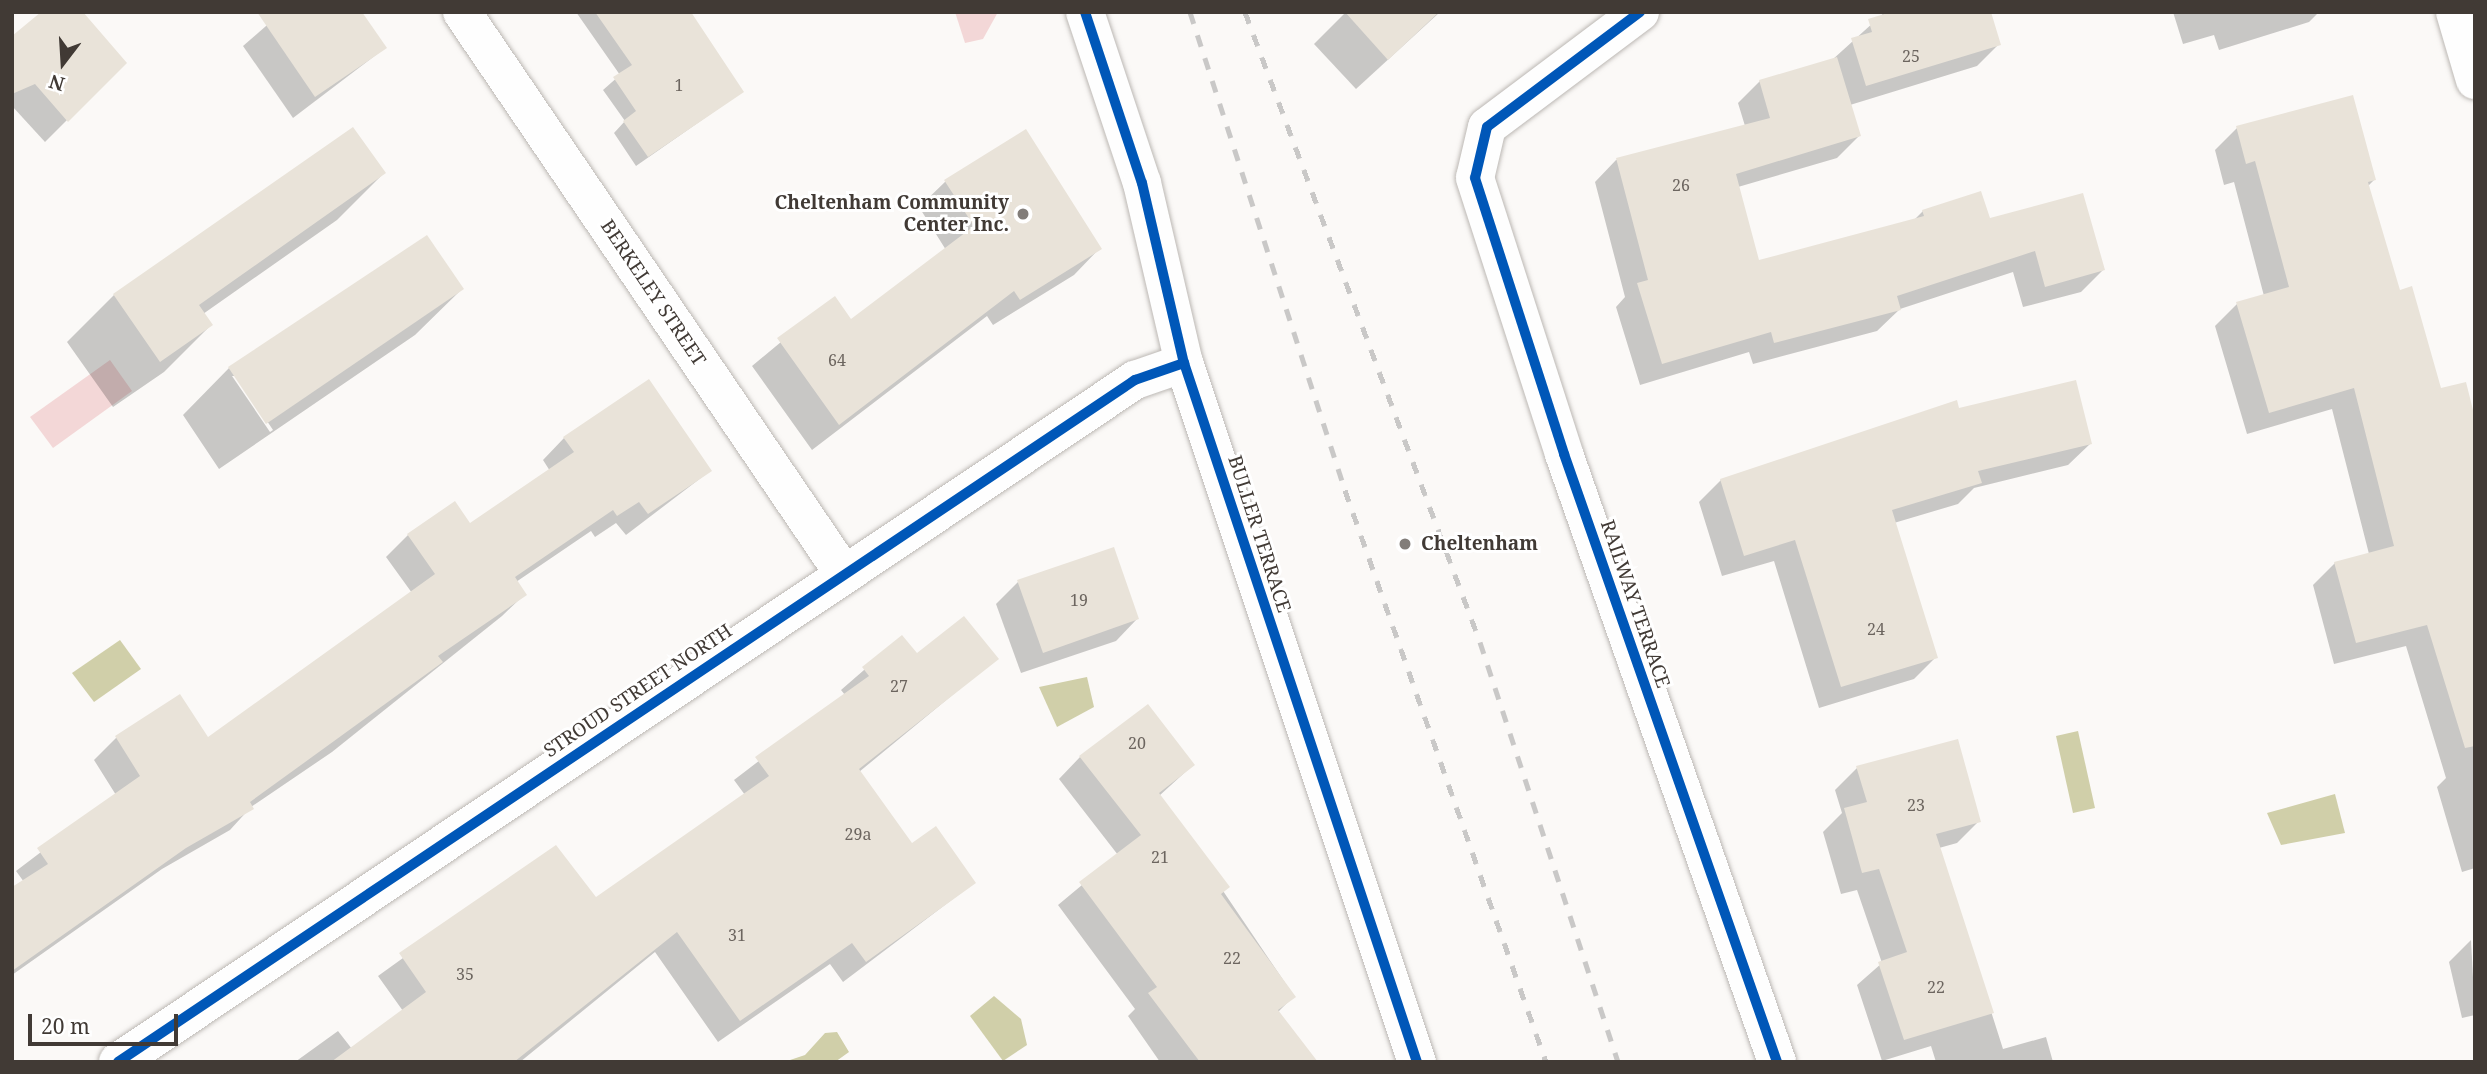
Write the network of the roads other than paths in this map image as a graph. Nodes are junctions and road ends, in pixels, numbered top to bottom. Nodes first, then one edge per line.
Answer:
1 (462, 12) edge
2 (1085, 12) edge
3 (1640, 12) edge
4 (2455, 12) edge
5 (2475, 80) edge
6 (1184, 362) junction
7 (844, 574) junction
8 (118, 1062) edge
9 (1417, 1062) edge
10 (1777, 1062) edge

1 - 7 street, BERKELEY STREET
2 - 6 street, BULLER TERRACE
3 - 10 street, RAILWAY TERRACE
4 - 5 street
6 - 7 street, STROUD STREET NORTH
6 - 9 street, BULLER TERRACE
7 - 8 street, STROUD STREET NORTH

